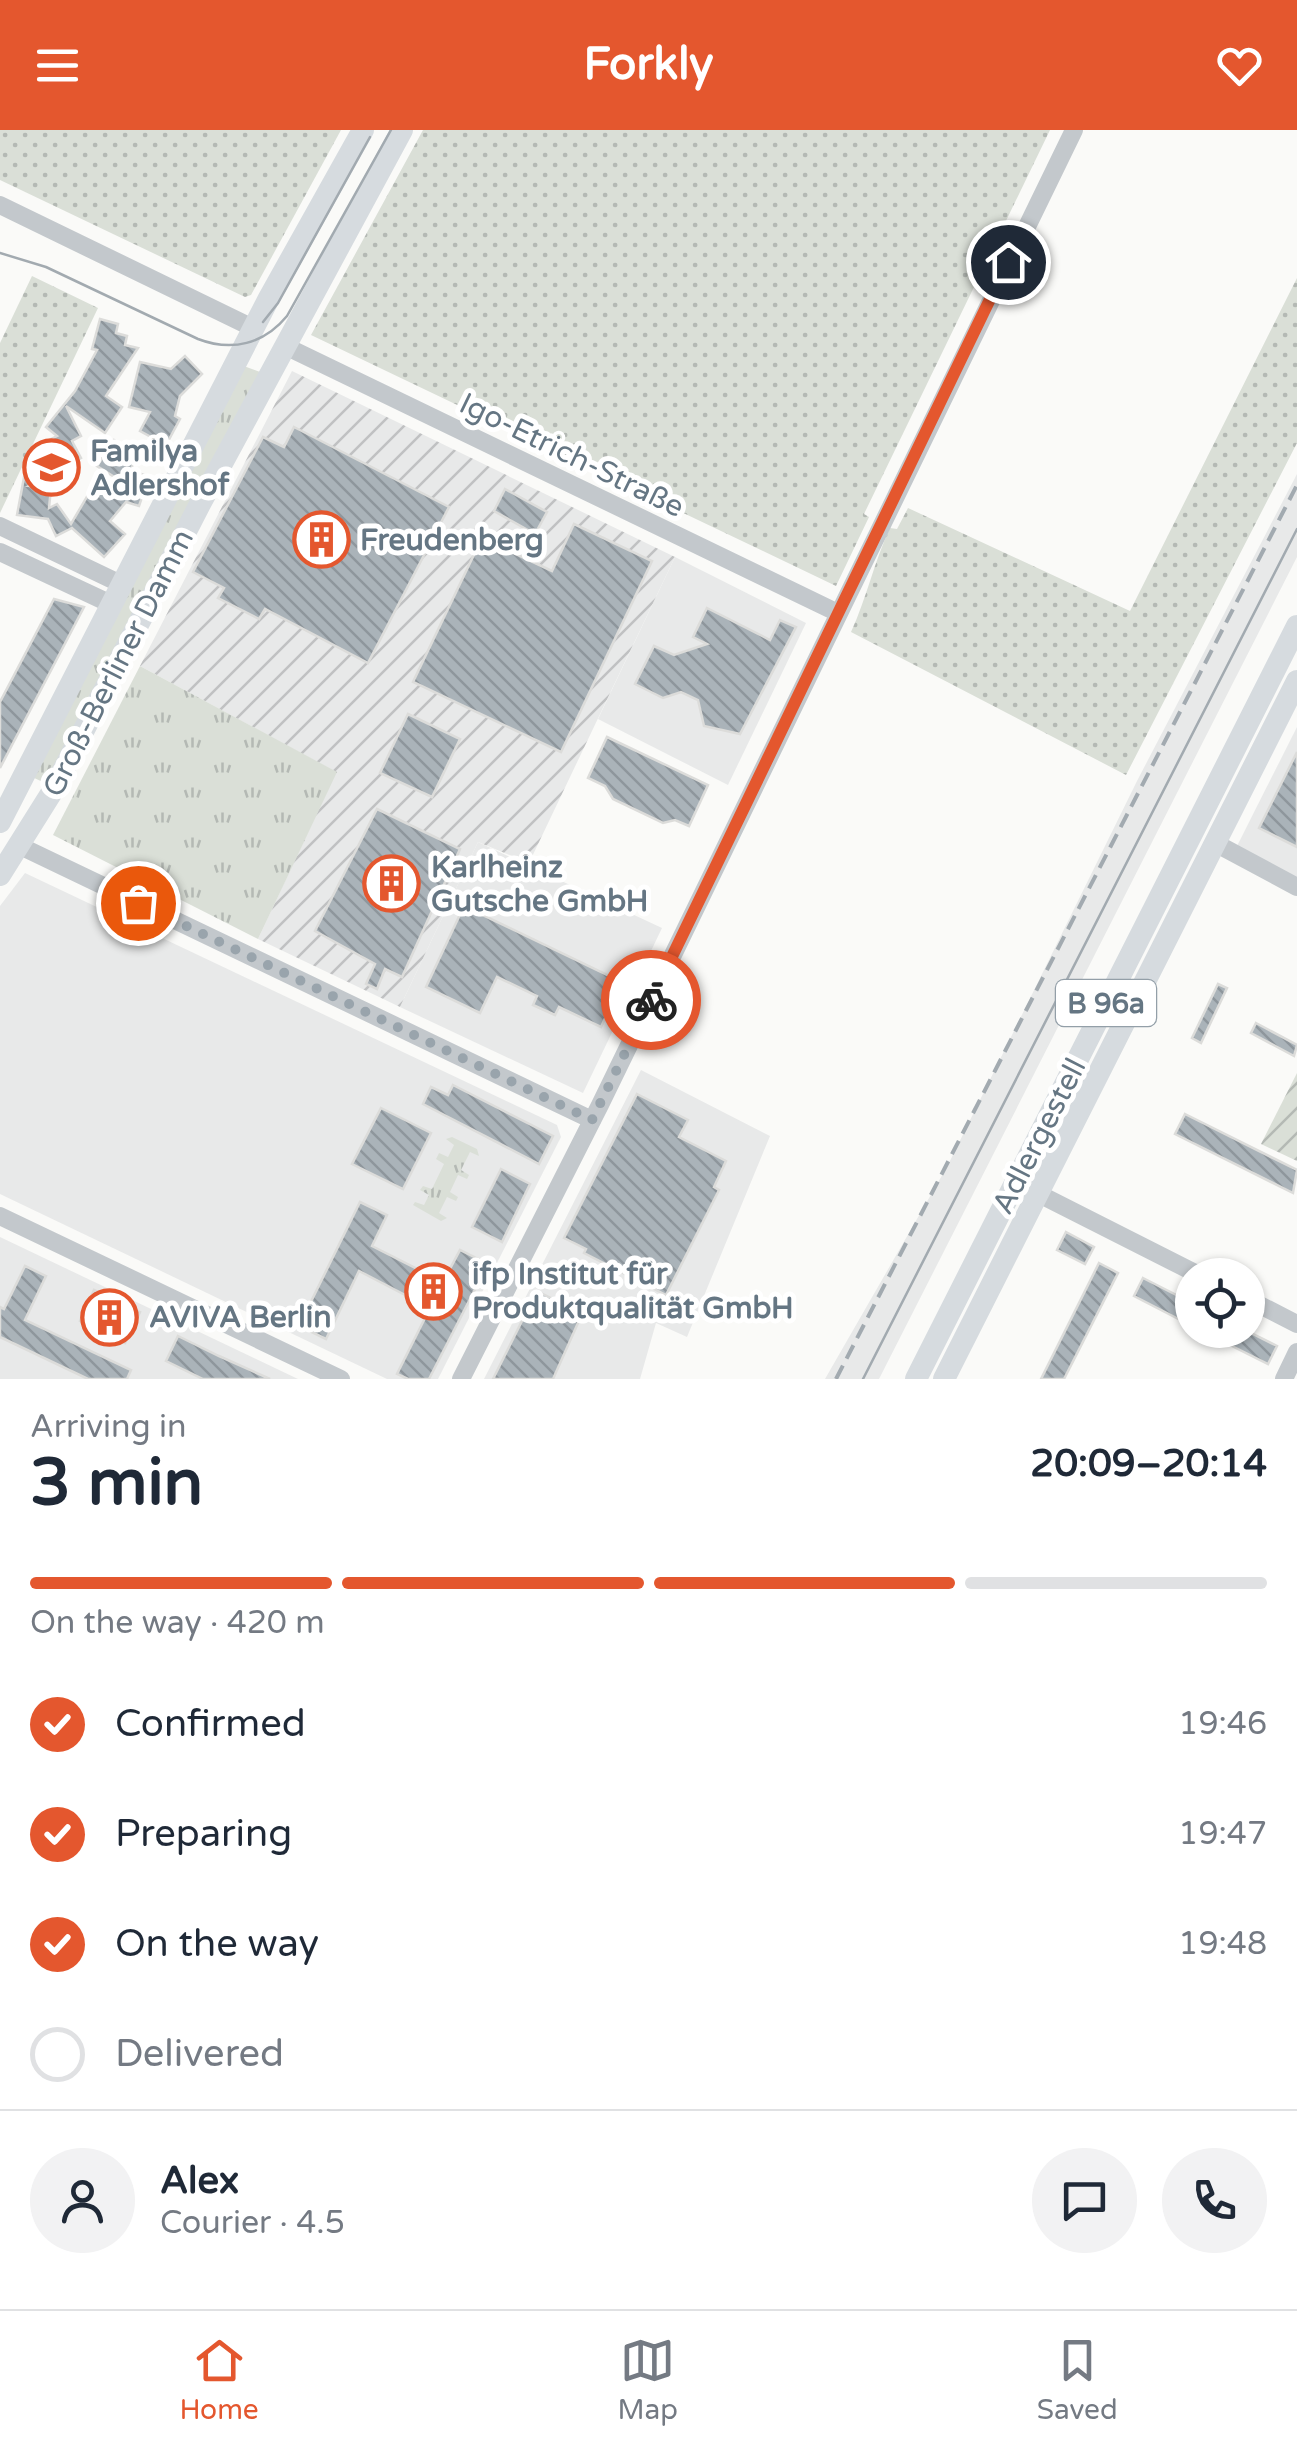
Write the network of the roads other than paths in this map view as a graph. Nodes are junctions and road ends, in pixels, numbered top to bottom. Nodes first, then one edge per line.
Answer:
1 (363, 130) edge
2 (402, 130) edge
3 (1074, 130) edge
4 (0, 204) edge
5 (254, 328) junction
6 (285, 346) junction
7 (0, 526) edge
8 (0, 552) edge
9 (116, 594) junction
10 (836, 612) junction
11 (1297, 626) edge
12 (1297, 682) edge
13 (0, 822) edge
14 (10, 841) edge
15 (1215, 844) junction
16 (0, 875) edge
17 (1297, 887) edge
18 (592, 1120) junction
19 (1015, 1182) junction
20 (1038, 1193) junction
21 (0, 1216) edge
22 (1175, 1263) edge
23 (1265, 1308) edge
24 (1297, 1324) edge
25 (1297, 1352) edge
26 (340, 1379) edge
27 (461, 1379) edge
28 (916, 1379) edge
29 (944, 1379) edge
30 (1284, 1379) edge

1 - 5 main road, Groß-Berliner Damm
2 - 6 main road, Groß-Berliner Damm
3 - 10 street
4 - 5 street
5 - 6 main road
5 - 9 main road, Groß-Berliner Damm
6 - 10 street, Igo-Etrich-Straße
6 - 14 main road, Groß-Berliner Damm
7 - 9 street
8 - 9 street
9 - 13 main road, Groß-Berliner Damm
10 - 18 street
11 - 19 main road, Adlergestell / B 96a
12 - 15 main road, Adlergestell / B 96a
14 - 16 main road, Groß-Berliner Damm
14 - 18 street
15 - 17 street
15 - 20 main road, Adlergestell / B 96a
18 - 27 street
19 - 20 street
19 - 28 main road, Adlergestell / B 96a
20 - 22 street
20 - 29 main road, Adlergestell / B 96a
21 - 26 street
23 - 24 street
25 - 30 street

